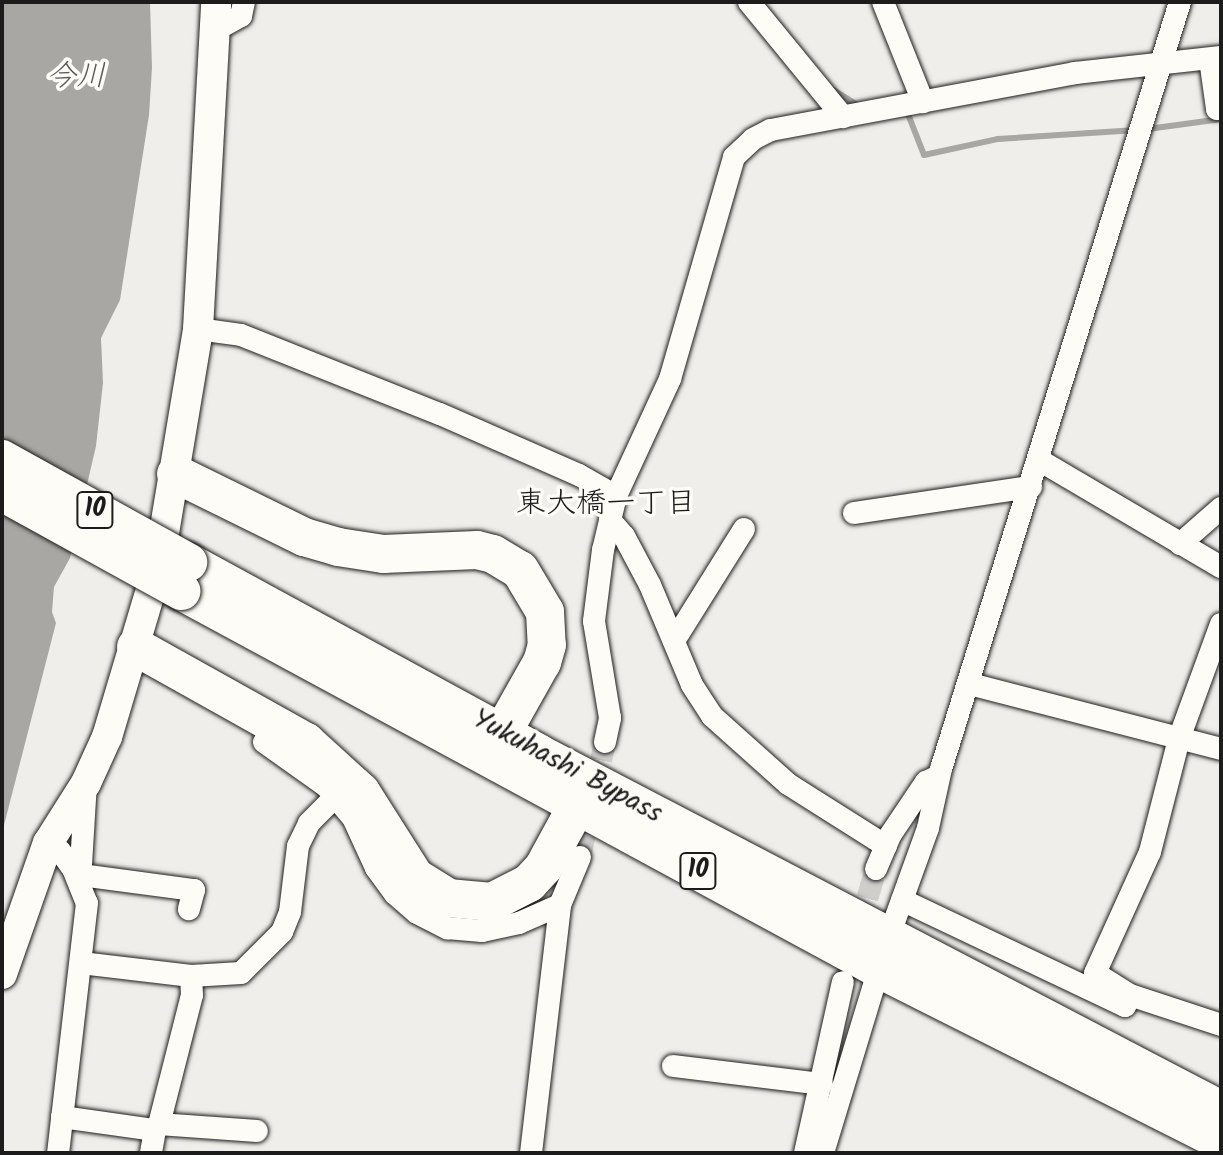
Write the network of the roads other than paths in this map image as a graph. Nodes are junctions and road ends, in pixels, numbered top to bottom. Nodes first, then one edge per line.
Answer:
1 (244, 2) edge
2 (749, 2) edge
3 (883, 2) edge
4 (1180, 2) edge
5 (215, 16) edge
6 (1215, 58) edge
7 (1160, 65) junction
8 (923, 102) junction
9 (1221, 108) edge
10 (843, 117) junction
11 (198, 329) junction
12 (2, 459) edge
13 (1039, 460) junction
14 (176, 474) junction
15 (1031, 487) junction
16 (2, 492) edge
17 (616, 496) junction
18 (1221, 508) edge
19 (854, 513) dead end
20 (610, 520) junction
21 (744, 529) dead end
22 (1180, 544) junction
23 (1221, 567) edge
24 (184, 576) junction
25 (1221, 624) edge
26 (674, 641) junction
27 (136, 647) junction
28 (970, 684) junction
29 (502, 733) junction
30 (1179, 739) junction
31 (264, 742) dead end
32 (605, 742) tunnel mouth
33 (1221, 749) edge
34 (939, 776) junction
35 (86, 783) junction
36 (335, 797) junction
37 (577, 806) junction
38 (48, 843) junction
39 (886, 846) junction
40 (580, 857) tunnel mouth
41 (876, 869) tunnel mouth
42 (81, 878) junction
43 (902, 900) junction
44 (560, 905) junction
45 (189, 909) dead end
46 (885, 953) junction
47 (81, 963) junction
48 (2, 974) edge
49 (191, 976) junction
50 (843, 982) dead end
51 (1130, 995) junction
52 (1221, 1025) edge
53 (673, 1066) dead end
54 (822, 1084) junction
55 (62, 1117) junction
56 (157, 1127) junction
57 (257, 1131) dead end
58 (1210, 1134) edge
59 (58, 1153) edge
60 (151, 1153) edge
61 (531, 1153) edge
62 (805, 1153) edge
63 (823, 1153) edge

1 - 5 street
2 - 10 street
3 - 8 street
4 - 7 street
5 - 11 street
6 - 7 street
6 - 9 street
7 - 8 street
7 - 13 street
8 - 10 street
10 - 17 street
11 - 14 street
11 - 17 street
12 - 24 highway, Yukuhashi Bypass / 10, bridge
13 - 15 street
13 - 22 street
14 - 27 street
14 - 29 highway
15 - 19 street
15 - 28 street
16 - 24 highway, Yukuhashi Bypass / 10, bridge
17 - 20 street
18 - 22 street
20 - 26 street
20 - 32 street
21 - 26 street
22 - 23 street
24 - 29 highway, Yukuhashi Bypass / 10
24 - 37 highway, Yukuhashi Bypass / 10
25 - 30 street
26 - 39 street
27 - 35 street
27 - 37 highway
28 - 30 street
28 - 34 street
29 - 46 highway, Yukuhashi Bypass / 10
30 - 33 street
30 - 51 street
31 - 36 street
34 - 39 street
34 - 43 street
35 - 38 street
35 - 42 street
36 - 44 street
36 - 49 street
37 - 46 highway, Yukuhashi Bypass / 10
38 - 42 street
38 - 48 street
39 - 41 street
40 - 44 street
42 - 45 street
42 - 47 street
43 - 46 street
43 - 51 street
44 - 61 street
46 - 58 highway, Yukuhashi Bypass / 10
46 - 63 street
47 - 49 street
47 - 55 street
49 - 56 street
50 - 54 street
51 - 52 street
53 - 54 street
54 - 62 street
55 - 56 street
55 - 59 street
56 - 57 street
56 - 60 street

